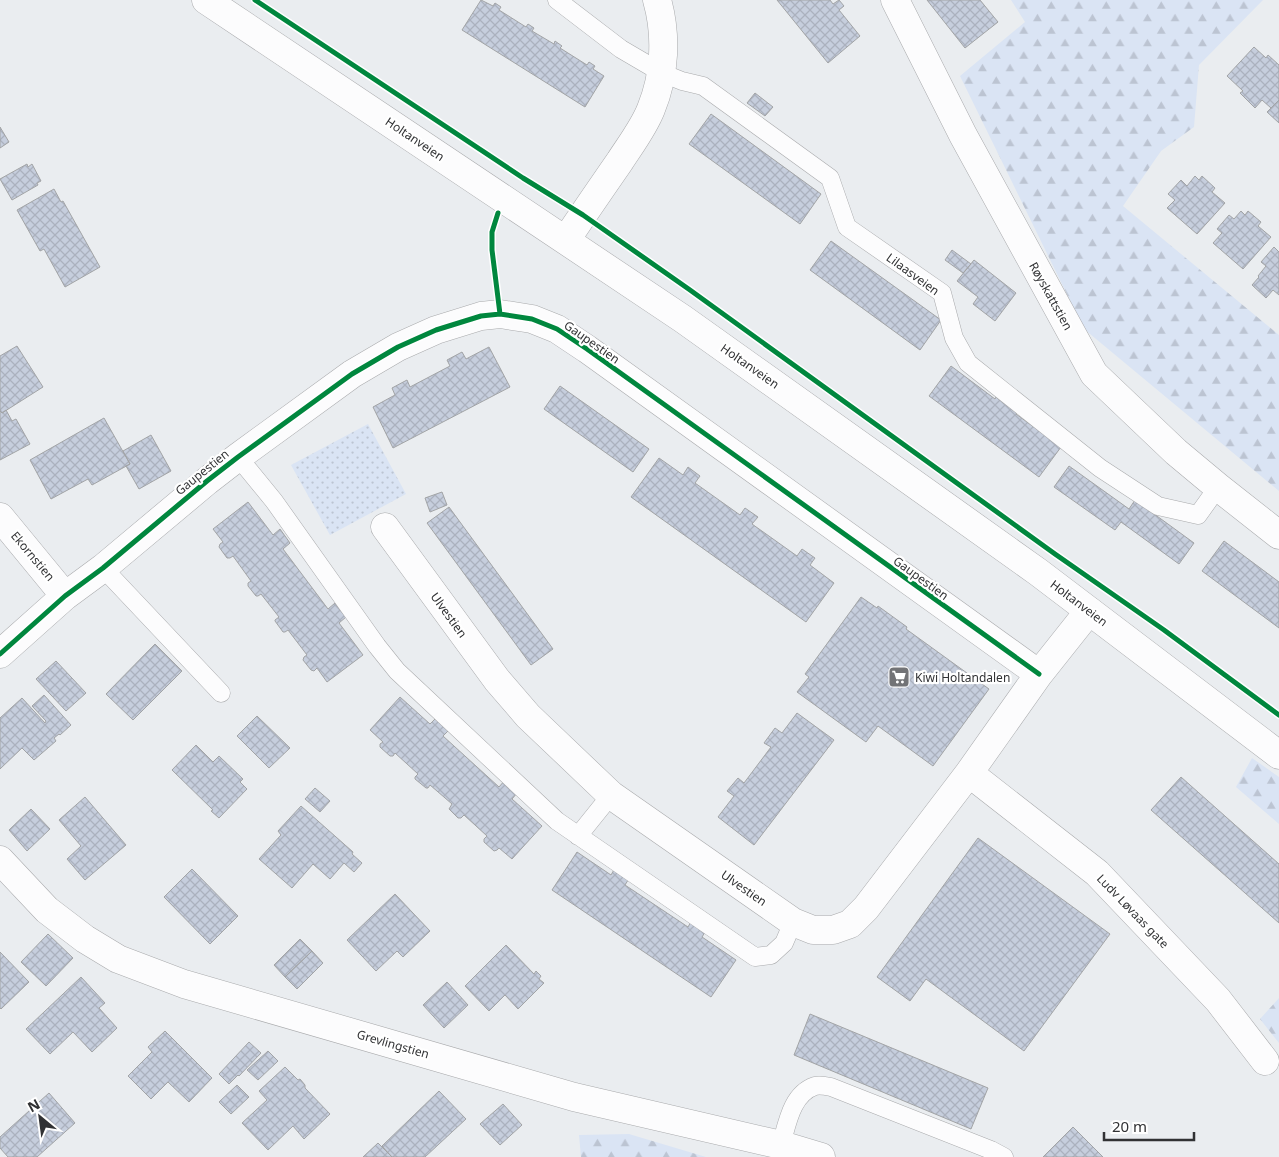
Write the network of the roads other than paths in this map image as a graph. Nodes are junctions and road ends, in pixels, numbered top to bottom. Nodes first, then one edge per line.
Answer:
1 (206, 0) edge
2 (557, 0) edge
3 (657, 0) edge
4 (895, 0) edge
5 (662, 73) junction
6 (566, 240) junction
7 (238, 457) junction
8 (1218, 487) junction
9 (0, 516) edge
10 (385, 527) dead end
11 (1279, 535) edge
12 (102, 568) junction
13 (65, 596) junction
14 (1088, 610) junction
15 (0, 654) edge
16 (1039, 674) junction
17 (221, 693) dead end
18 (1279, 754) edge
19 (969, 773) junction
20 (611, 795) junction
21 (578, 836) junction
22 (0, 860) edge
23 (792, 922) junction
24 (1265, 1061) dead end
25 (780, 1145) junction
26 (821, 1157) edge
27 (1004, 1157) edge

1 - 6 street, Holtanveien
2 - 5 lane, Lilaasveien
3 - 5 street
4 - 8 street, Røyskattstien
5 - 6 street
5 - 8 lane, Lilaasveien
6 - 14 street, Holtanveien
7 - 12 street, Gaupestien
7 - 16 street, Gaupestien
7 - 21 lane
8 - 11 street, Røyskattstien
9 - 13 street, Ekornstien
10 - 20 street, Ulvestien
12 - 13 street, Gaupestien
12 - 17 lane
13 - 15 street, Gaupestien
14 - 16 street, Ulvestien
14 - 18 street, Holtanveien
16 - 19 street, Ulvestien
19 - 23 street, Ulvestien
19 - 24 street, Ludv Løvaas gate
20 - 21 lane
20 - 23 street, Ulvestien
21 - 23 lane
22 - 25 street, Grevlingstien
25 - 26 street, Grevlingstien
25 - 27 lane

